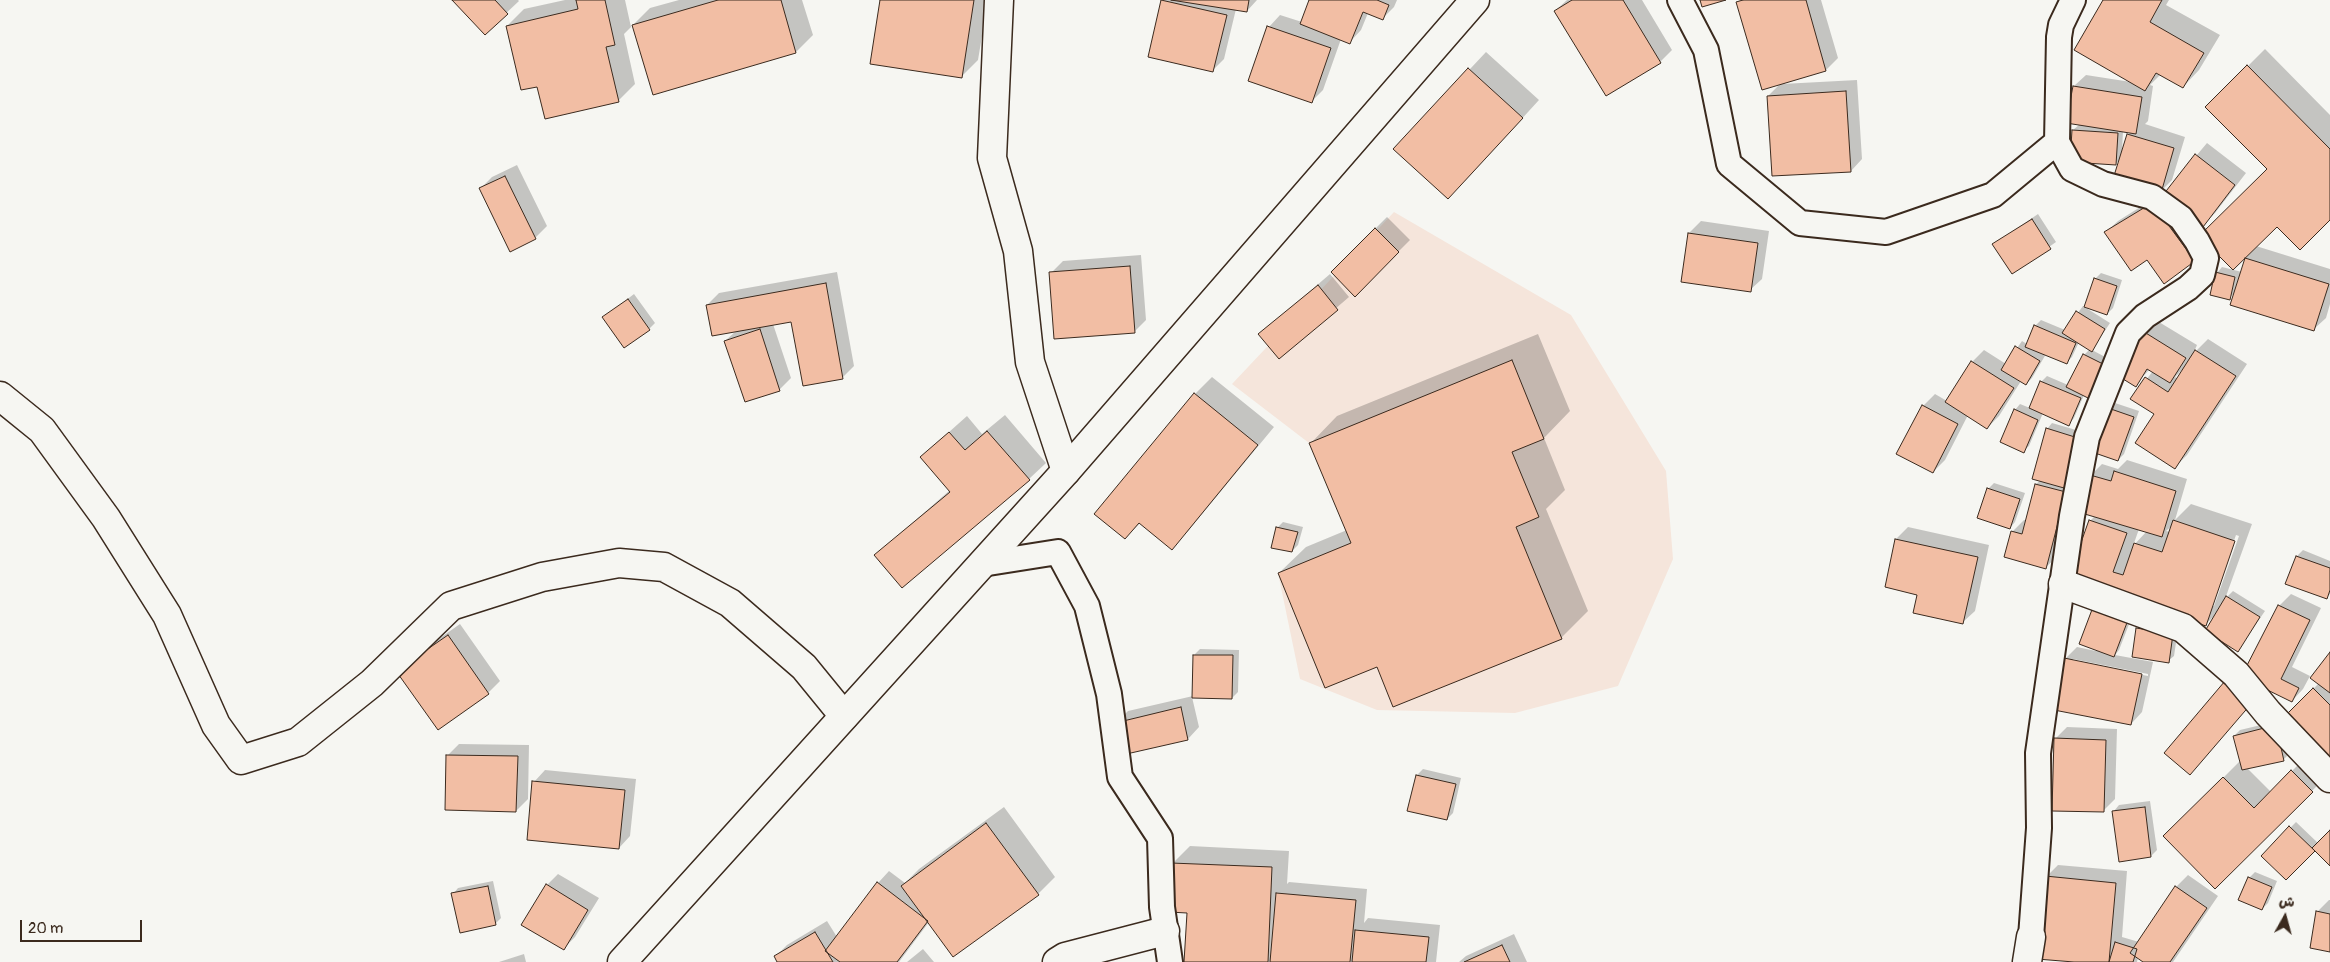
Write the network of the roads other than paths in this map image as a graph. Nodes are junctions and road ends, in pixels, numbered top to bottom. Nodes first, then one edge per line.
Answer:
1 (999, 0) edge
2 (1475, 0) edge
3 (1680, 0) edge
4 (2073, 0) edge
5 (2058, 142) junction
6 (0, 396) edge
7 (1066, 471) junction
8 (982, 564) junction
9 (2063, 584) junction
10 (844, 716) junction
11 (2330, 778) edge
12 (1165, 931) junction
13 (2029, 949) edge
14 (622, 962) edge
15 (1057, 962) edge
16 (1170, 962) edge

1 - 7 street
2 - 7 street
3 - 5 lane
4 - 5 lane
5 - 9 lane
6 - 10 street
7 - 8 street
8 - 10 street
8 - 12 lane
9 - 11 street
9 - 13 lane
10 - 14 street
12 - 15 street
12 - 16 lane

